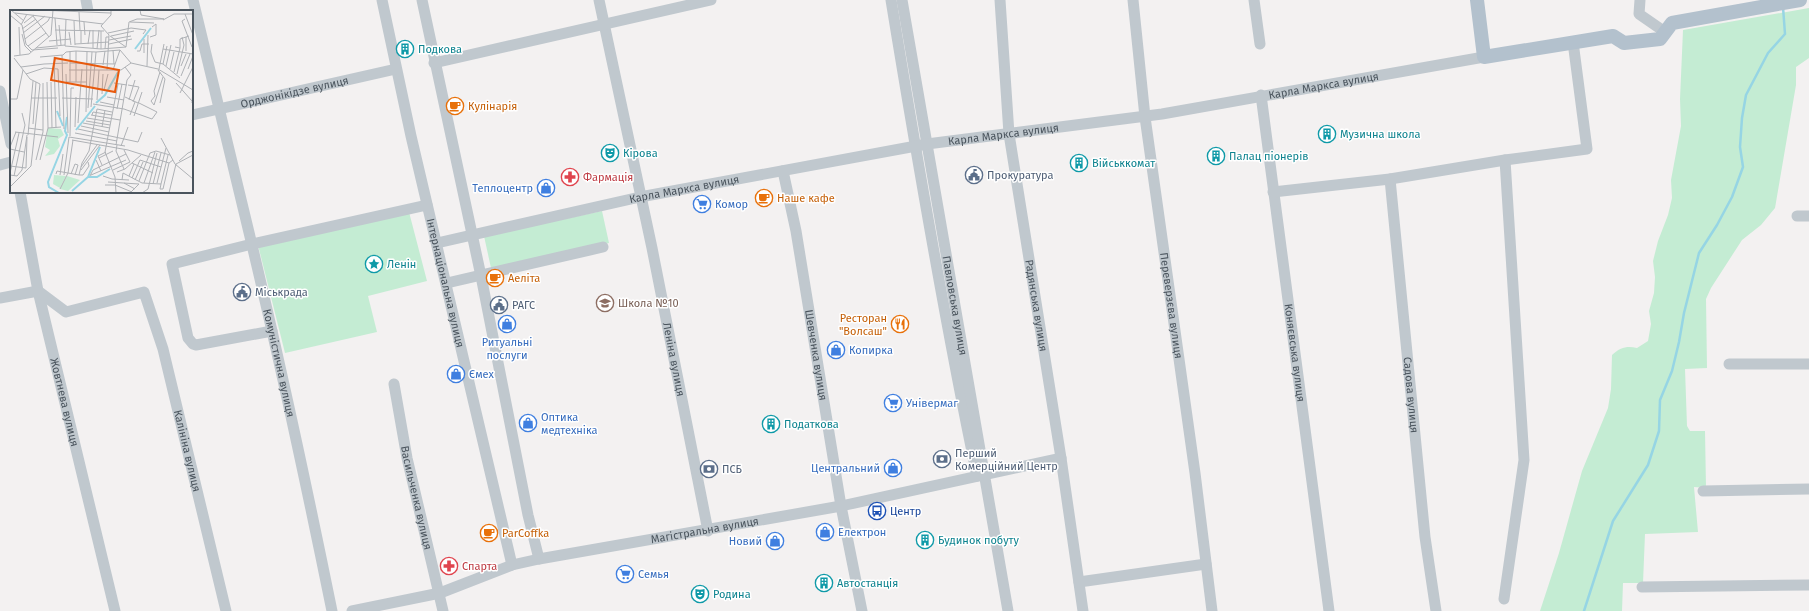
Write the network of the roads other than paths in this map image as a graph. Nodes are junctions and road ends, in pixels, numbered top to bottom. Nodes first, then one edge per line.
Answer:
1 (86, 0) edge
2 (194, 0) edge
3 (382, 0) edge
4 (422, 0) edge
5 (599, 0) edge
6 (711, 0) edge
7 (891, 0) edge
8 (902, 0) edge
9 (1000, 0) edge
10 (1133, 0) edge
11 (1254, 0) edge
12 (1477, 0) edge
13 (1640, 0) edge
14 (1800, 0) edge
15 (88, 10) edge
16 (604, 25) junction
17 (1669, 27) junction
18 (1574, 42) junction
19 (1260, 44) dead end
20 (1484, 57) junction
21 (434, 63) junction
22 (396, 69) junction
23 (0, 91) edge
24 (1261, 96) junction
25 (218, 109) junction
26 (193, 115) edge
27 (1145, 117) junction
28 (1009, 134) junction
29 (10, 139) edge
30 (927, 144) junction
31 (915, 146) junction
32 (1505, 160) junction
33 (10, 162) edge
34 (0, 165) edge
35 (783, 170) junction
36 (1390, 179) junction
37 (1272, 192) junction
38 (20, 193) edge
39 (640, 197) junction
40 (427, 205) junction
41 (1797, 216) dead end
42 (1809, 216) edge
43 (472, 236) junction
44 (437, 243) junction
45 (252, 244) junction
46 (603, 247) dead end
47 (481, 276) junction
48 (447, 283) junction
49 (38, 291) junction
50 (0, 298) edge
51 (272, 331) junction
52 (1729, 364) dead end
53 (1809, 364) edge
54 (394, 384) dead end
55 (1061, 458) junction
56 (981, 475) junction
57 (1809, 489) edge
58 (1703, 491) dead end
59 (841, 506) junction
60 (708, 530) junction
61 (539, 559) junction
62 (1206, 564) junction
63 (512, 565) junction
64 (1079, 582) junction
65 (1809, 585) edge
66 (1642, 587) dead end
67 (440, 592) junction
68 (1504, 599) dead end
69 (115, 611) edge
70 (226, 611) edge
71 (332, 611) edge
72 (352, 611) edge
73 (444, 611) edge
74 (862, 611) edge
75 (1008, 611) edge
76 (1083, 611) edge
77 (1212, 611) edge
78 (1329, 611) edge
79 (1436, 611) edge

1 - 15 street
2 - 25 street, Комуністична вулиця
3 - 22 street, Інтернаціональна вулиця
4 - 21 street
5 - 16 street, Леніна вулиця
6 - 16 street
7 - 31 street, Павловська вулиця
8 - 30 street, Павловська вулиця
9 - 28 street, Радянська вулиця
10 - 27 street, Переверзєва вулиця
11 - 19 street
12 - 20 main road
13 - 17 street
14 - 17 main road
16 - 21 street
16 - 39 street, Леніна вулиця
17 - 18 main road, Карла Маркса вулиця
18 - 20 main road, Карла Маркса вулиця
18 - 32 street
20 - 24 street, Карла Маркса вулиця
21 - 43 street
22 - 25 street, Орджонікідзе вулиця
22 - 40 street, Інтернаціональна вулиця
23 - 29 street
24 - 27 street, Карла Маркса вулиця
24 - 37 street, Коняєвська вулиця
25 - 26 street, Орджонікідзе вулиця
25 - 45 street, Комуністична вулиця
27 - 28 street, Карла Маркса вулиця
27 - 62 street, Переверзєва вулиця
28 - 30 street, Карла Маркса вулиця
28 - 55 street, Радянська вулиця
30 - 31 street, Карла Маркса вулиця
30 - 56 street, Павловська вулиця
31 - 35 street, Карла Маркса вулиця
31 - 56 street, Павловська вулиця
32 - 36 street
32 - 68 street
33 - 34 street
35 - 39 street, Карла Маркса вулиця
35 - 59 street, Шевченка вулиця
36 - 37 street
36 - 79 street, Садова вулиця
37 - 78 street, Коняєвська вулиця
38 - 49 street, Жовтнева вулиця
39 - 43 street, Карла Маркса вулиця
39 - 60 street, Леніна вулиця
40 - 44 street, Інтернаціональна вулиця
40 - 45 street
41 - 42 street
43 - 44 street, Карла Маркса вулиця
43 - 47 street
44 - 48 street, Інтернаціональна вулиця
45 - 51 street, Комуністична вулиця
45 - 51 street
46 - 47 street
47 - 48 street
47 - 61 street
48 - 63 street, Інтернаціональна вулиця
49 - 50 street
49 - 69 street, Жовтнева вулиця
49 - 70 street, Калініна вулиця
51 - 71 street, Комуністична вулиця
52 - 53 street
54 - 67 street, Васильченка вулиця
55 - 56 street, Магістральна вулиця
55 - 64 street, Радянська вулиця
56 - 59 street, Магістральна вулиця
56 - 75 street, Павловська вулиця
57 - 58 street
59 - 60 street, Магістральна вулиця
59 - 74 street, Шевченка вулиця
60 - 61 street, Магістральна вулиця
61 - 63 street, Магістральна вулиця
62 - 64 street
62 - 77 street, Переверзєва вулиця
63 - 67 street, Магістральна вулиця
64 - 76 street, Радянська вулиця
65 - 66 street
67 - 72 street, Магістральна вулиця
67 - 73 street, Васильченка вулиця

